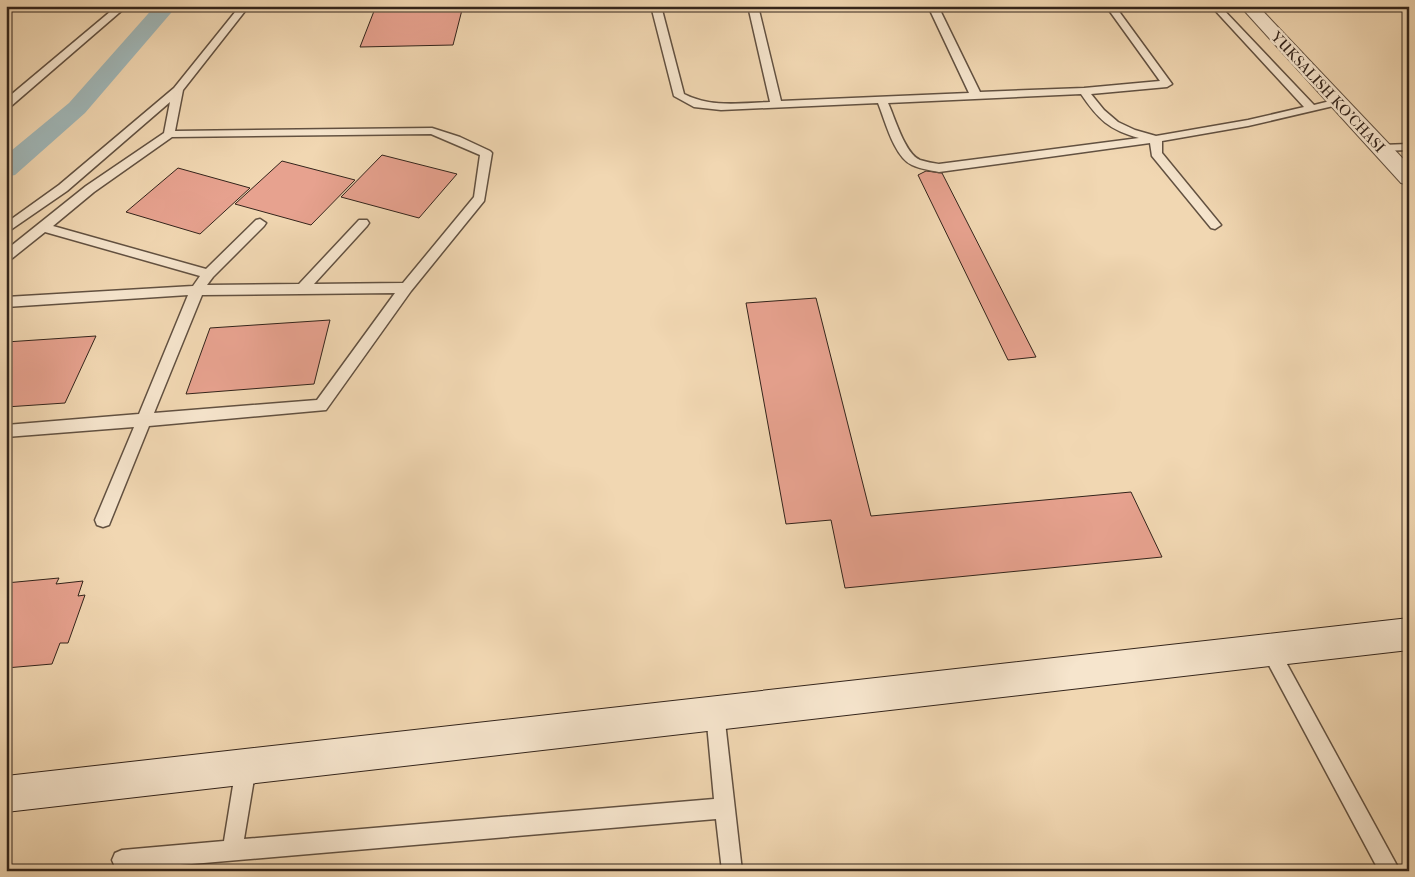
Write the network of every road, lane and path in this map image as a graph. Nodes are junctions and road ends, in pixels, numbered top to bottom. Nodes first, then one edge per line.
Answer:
1 (123, 6) edge
2 (245, 6) edge
3 (656, 6) edge
4 (753, 6) edge
5 (933, 6) edge
6 (1110, 6) edge
7 (1215, 6) edge
8 (1248, 6) edge
9 (178, 90) junction
10 (1084, 91) junction
11 (976, 96) junction
12 (882, 100) junction
13 (1338, 102) junction
14 (776, 104) junction
15 (6, 105) edge
16 (1312, 108) junction
17 (169, 134) junction
18 (1156, 138) junction
19 (1409, 147) edge
20 (1381, 148) junction
21 (1409, 178) edge
22 (260, 223) dead end
23 (363, 224) dead end
24 (1215, 225) dead end
25 (43, 227) junction
26 (6, 229) edge
27 (6, 258) edge
28 (208, 274) junction
29 (406, 288) junction
30 (302, 289) junction
31 (197, 290) junction
32 (6, 302) edge
33 (144, 419) junction
34 (6, 432) edge
35 (103, 520) dead end
36 (1409, 634) edge
37 (1270, 650) junction
38 (715, 713) junction
39 (246, 767) junction
40 (6, 794) edge
41 (726, 808) junction
42 (232, 851) junction
43 (122, 860) dead end
44 (732, 871) edge
45 (1390, 871) edge

1 - 15 lane
2 - 9 lane
3 - 14 lane
4 - 14 lane
5 - 11 lane
6 - 10 lane
7 - 16 lane
8 - 13 street, YUKSALISH KO’CHASI
9 - 17 lane
9 - 26 lane
10 - 11 lane
10 - 18 lane
11 - 12 lane
12 - 14 lane
12 - 18 lane
13 - 16 lane
13 - 20 street, YUKSALISH KO’CHASI
16 - 18 lane
17 - 25 lane
17 - 29 lane
18 - 24 lane
19 - 20 lane
20 - 21 street, YUKSALISH KO’CHASI
22 - 28 lane
23 - 30 lane
25 - 27 lane
25 - 28 lane
28 - 31 lane
29 - 30 lane
29 - 33 lane
30 - 31 lane
31 - 32 lane
31 - 33 lane
33 - 34 lane
33 - 35 lane
36 - 37 street
37 - 38 street
37 - 45 lane
38 - 39 street
38 - 41 lane
39 - 40 street
39 - 42 lane
41 - 42 lane
41 - 44 lane
42 - 43 lane

